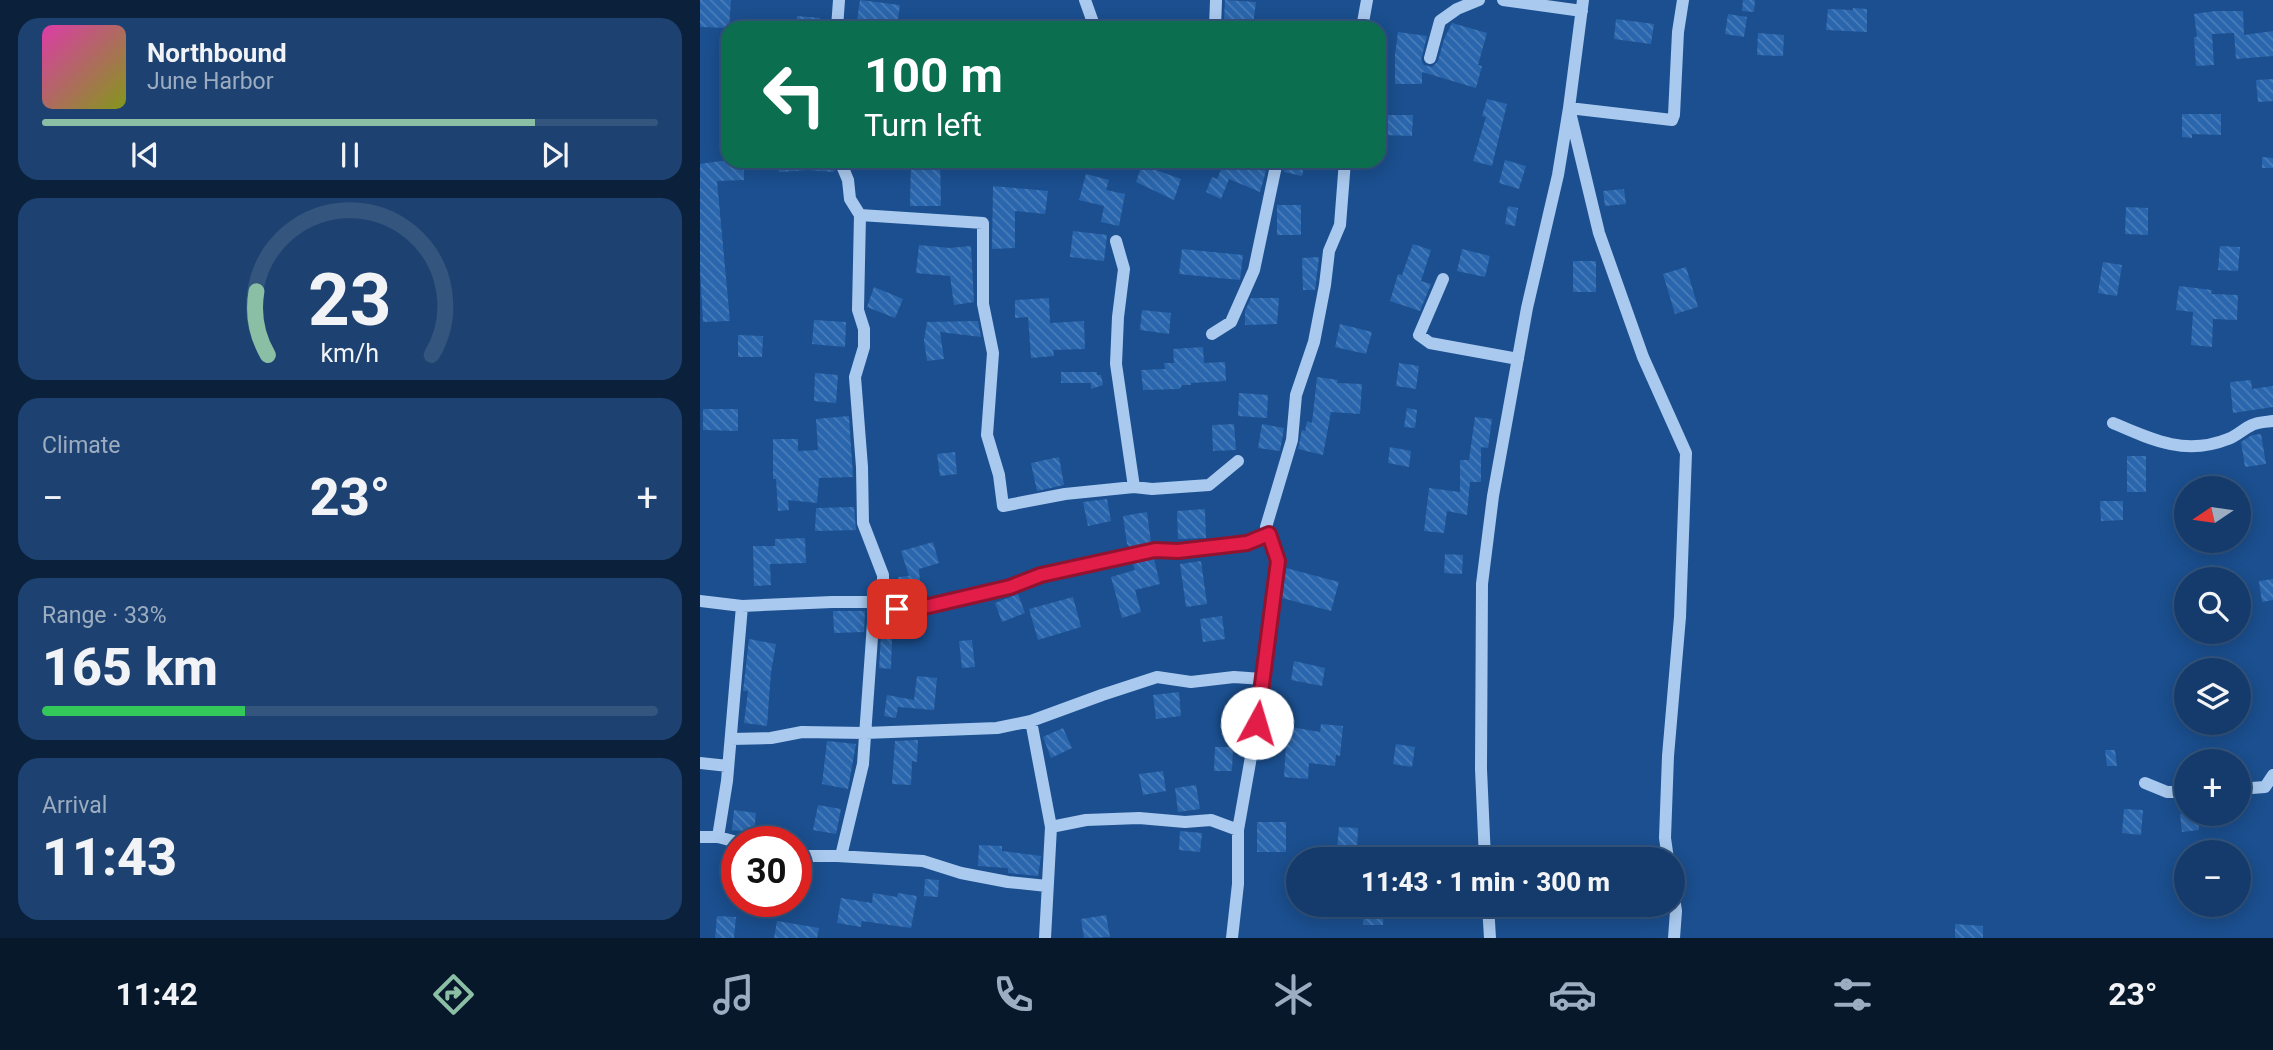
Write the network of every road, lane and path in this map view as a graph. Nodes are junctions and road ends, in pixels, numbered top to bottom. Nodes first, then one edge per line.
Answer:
1 (839, 0) edge
2 (1085, 0) edge
3 (1216, 0) edge
4 (1367, 0) edge
5 (1479, 0) edge
6 (1503, 0) edge
7 (1683, 0) edge
8 (1582, 6) edge
9 (838, 21) edge
10 (1092, 21) edge
11 (1215, 21) edge
12 (1363, 21) edge
13 (1430, 58) dead end
14 (1569, 108) junction
15 (843, 168) edge
16 (1276, 168) edge
17 (1344, 168) edge
18 (860, 215) junction
19 (1115, 241) dead end
20 (1443, 279) dead end
21 (1212, 334) dead end
22 (1518, 359) junction
23 (2273, 421) edge
24 (2113, 423) dead end
25 (1238, 461) dead end
26 (1134, 487) junction
27 (1269, 534) junction
28 (700, 601) edge
29 (742, 606) junction
30 (875, 606) junction
31 (1262, 679) junction
32 (1031, 722) junction
33 (865, 733) junction
34 (731, 739) junction
35 (700, 762) edge
36 (728, 766) junction
37 (2273, 775) edge
38 (2145, 783) dead end
39 (2251, 788) edge
40 (2174, 792) edge
41 (1051, 827) junction
42 (1238, 830) junction
43 (700, 837) edge
44 (718, 837) junction
45 (721, 838) edge
46 (1484, 847) edge
47 (1666, 847) edge
48 (812, 856) edge
49 (841, 856) junction
50 (1047, 886) junction
51 (1489, 917) edge
52 (1676, 917) edge
53 (1045, 938) edge
54 (1232, 938) edge
55 (1490, 938) edge
56 (1674, 938) edge

1 - 9 street
2 - 10 street
3 - 11 street
4 - 12 street
5 - 13 street
6 - 8 street
7 - 14 street
8 - 14 street
14 - 22 street
14 - 47 street
15 - 18 street
16 - 21 street
17 - 27 street
18 - 26 street
18 - 30 street
19 - 26 street
20 - 22 street
22 - 46 street
23 - 24 street
25 - 26 street
27 - 30 street
27 - 31 street
28 - 29 street
29 - 30 street
29 - 34 street
30 - 33 street
31 - 32 street
31 - 42 street
32 - 33 street
32 - 41 street
33 - 34 street
33 - 49 street
34 - 36 street
35 - 36 street
36 - 44 street
37 - 39 street
38 - 40 street
41 - 42 street
41 - 50 street
42 - 54 street
43 - 44 street
44 - 45 street
48 - 49 street
49 - 50 street
50 - 53 street
51 - 55 street
52 - 56 street

